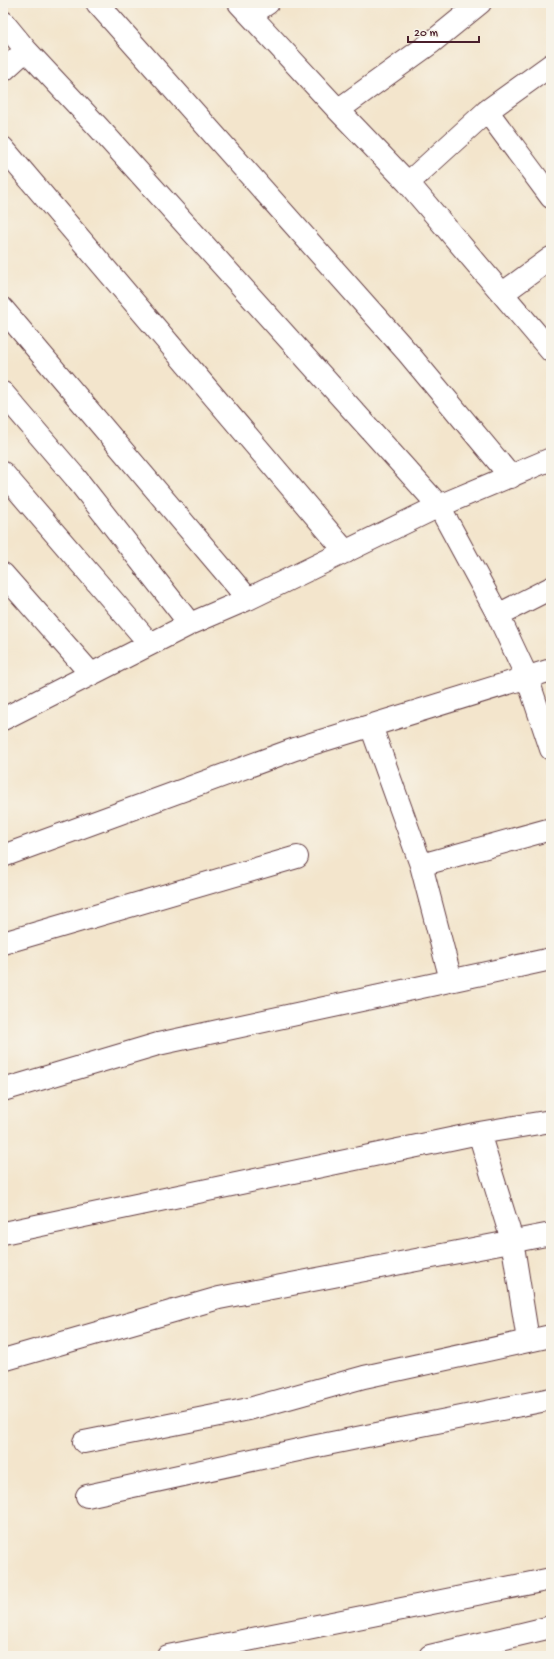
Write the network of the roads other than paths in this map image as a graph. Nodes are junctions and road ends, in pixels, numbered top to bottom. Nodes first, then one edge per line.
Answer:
1 (97, 3) edge
2 (480, 3) edge
3 (252, 7) edge
4 (3, 22) edge
5 (26, 50) junction
6 (551, 65) edge
7 (3, 71) edge
8 (338, 110) junction
9 (487, 111) junction
10 (3, 148) edge
11 (408, 183) junction
12 (551, 197) edge
13 (551, 258) edge
14 (503, 293) junction
15 (3, 309) edge
16 (551, 351) edge
17 (3, 393) edge
18 (551, 459) edge
19 (3, 473) edge
20 (511, 477) junction
21 (439, 506) junction
22 (346, 552) junction
23 (3, 574) edge
24 (551, 588) edge
25 (248, 599) junction
26 (498, 615) junction
27 (190, 624) junction
28 (150, 644) junction
29 (551, 670) edge
30 (91, 674) junction
31 (527, 678) junction
32 (3, 719) edge
33 (371, 726) junction
34 (551, 749) edge
35 (551, 829) edge
36 (3, 856) edge
37 (297, 858) dead end
38 (421, 865) junction
39 (3, 943) edge
40 (551, 959) edge
41 (451, 980) junction
42 (3, 1090) edge
43 (551, 1121) edge
44 (479, 1133) junction
45 (3, 1234) edge
46 (551, 1234) edge
47 (512, 1240) junction
48 (551, 1336) edge
49 (528, 1340) junction
50 (3, 1360) edge
51 (551, 1399) edge
52 (84, 1442) dead end
53 (87, 1496) dead end
54 (551, 1579) edge
55 (551, 1627) edge
56 (168, 1656) edge
57 (430, 1656) edge

1 - 20 street
2 - 8 street
3 - 8 street
4 - 5 street
5 - 7 street
5 - 21 street
6 - 9 street
8 - 11 street
9 - 11 street
9 - 12 street
10 - 22 street
11 - 14 street
13 - 14 street
14 - 16 street
15 - 25 street
17 - 27 street
18 - 20 street
19 - 28 street
20 - 21 street
21 - 22 street
21 - 26 street
22 - 25 street
23 - 30 street
24 - 26 street
25 - 27 street
26 - 31 street
27 - 28 street
28 - 30 street
29 - 31 street
30 - 32 street
31 - 33 street
31 - 34 street
33 - 36 street
33 - 38 street
35 - 38 street
37 - 39 street
38 - 41 street
40 - 41 street
41 - 42 street
43 - 44 street
44 - 45 street
44 - 47 street
46 - 47 street
47 - 49 street
47 - 50 street
48 - 49 street
49 - 52 street
51 - 53 street
54 - 56 street
55 - 57 street

